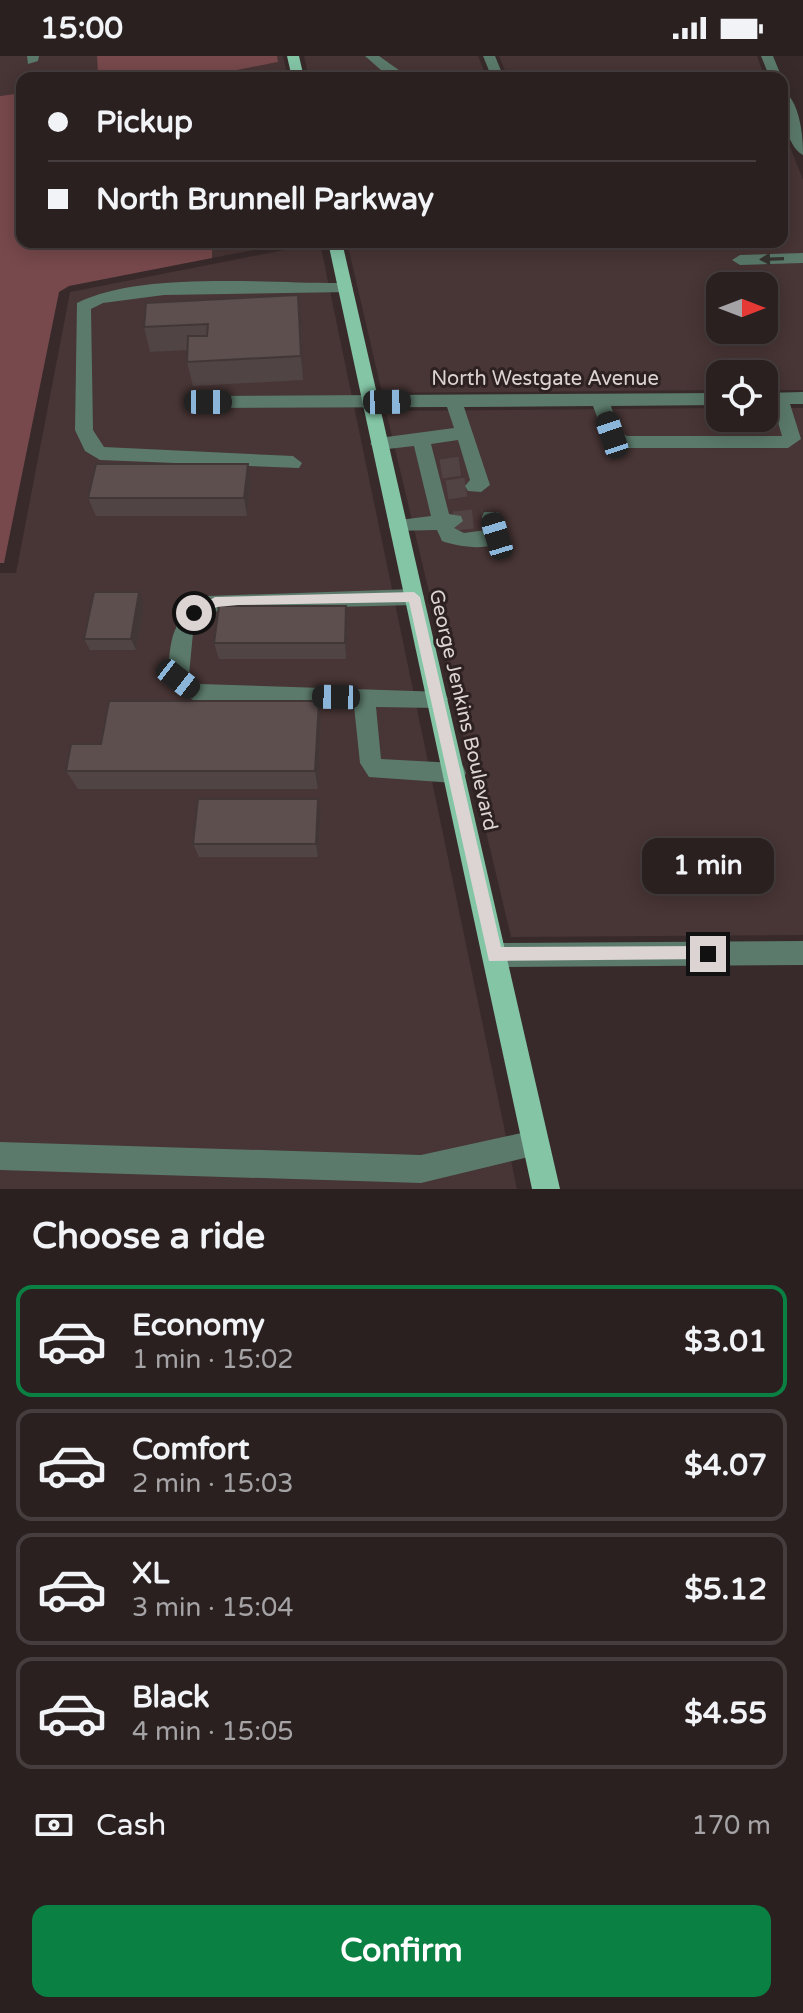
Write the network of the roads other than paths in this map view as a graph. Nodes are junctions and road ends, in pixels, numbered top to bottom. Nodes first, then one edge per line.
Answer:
1 (371, 56) edge
2 (393, 72) edge
3 (788, 110) edge
4 (803, 151) edge
5 (336, 248) edge
6 (803, 258) edge
7 (740, 260) dead end
8 (345, 288) junction
9 (803, 398) edge
10 (706, 399) edge
11 (778, 399) edge
12 (600, 400) junction
13 (454, 401) junction
14 (208, 402) dead end
15 (370, 402) junction
16 (778, 411) edge
17 (465, 433) junction
18 (421, 439) junction
19 (379, 444) junction
20 (293, 463) dead end
21 (474, 486) dead end
22 (487, 513) dead end
23 (448, 521) junction
24 (398, 526) junction
25 (414, 597) junction
26 (364, 698) junction
27 (437, 699) junction
28 (455, 773) junction
29 (803, 953) edge
30 (495, 955) junction
31 (535, 1143) junction
32 (0, 1156) edge
33 (422, 1179) edge
34 (546, 1189) edge

1 - 2 street
3 - 4 street
5 - 8 main road, George Jenkins Boulevard
6 -> 7 street
8 - 15 main road, George Jenkins Boulevard
8 - 20 street
9 - 11 street
10 - 12 street, North Westgate Avenue
12 - 13 street, North Westgate Avenue
12 - 16 street
13 - 15 street, North Westgate Avenue
13 - 17 street
14 - 15 street, North Westgate Avenue
15 - 19 main road, George Jenkins Boulevard
17 - 18 street
17 - 21 street
18 - 19 street
18 - 23 street
19 - 24 main road, George Jenkins Boulevard
22 - 23 street
23 - 24 street
24 - 25 main road, George Jenkins Boulevard
25 - 26 street
25 - 27 main road, George Jenkins Boulevard
26 - 27 street
26 - 28 street
27 - 28 main road, George Jenkins Boulevard
28 - 30 main road, George Jenkins Boulevard
29 - 30 street
30 - 31 main road, George Jenkins Boulevard
31 - 33 street
31 - 34 main road, George Jenkins Boulevard
32 - 33 street

